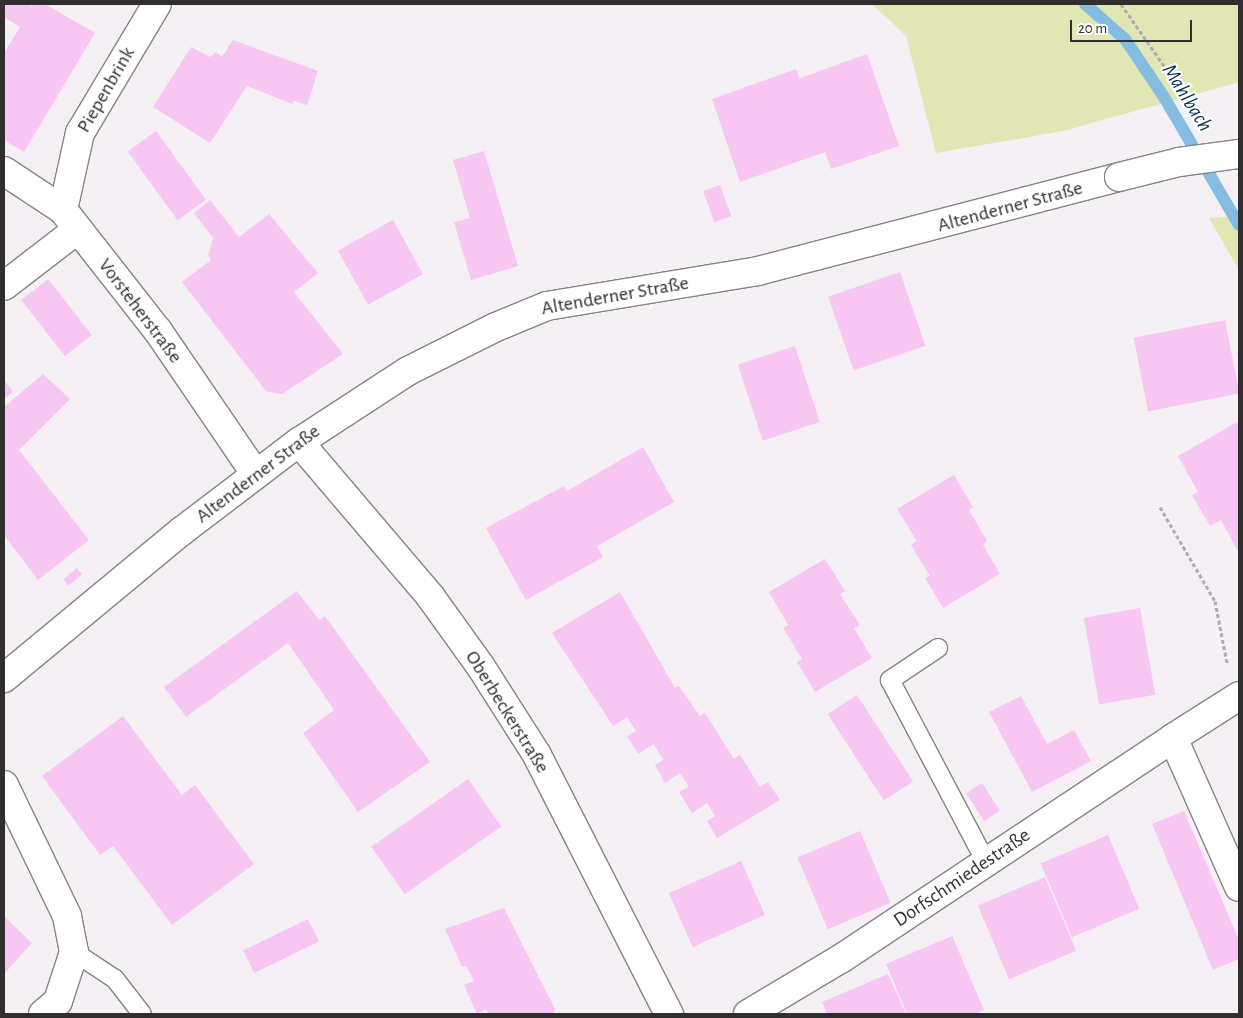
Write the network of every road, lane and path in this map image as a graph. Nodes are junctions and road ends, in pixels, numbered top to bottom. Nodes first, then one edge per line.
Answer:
1 (157, 4) edge
2 (1121, 4) edge
3 (1208, 129) dead end
4 (1239, 154) edge
5 (4, 171) edge
6 (71, 220) junction
7 (4, 286) edge
8 (299, 442) junction
9 (255, 473) junction
10 (1160, 507) dead end
11 (938, 648) dead end
12 (4, 678) edge
13 (1237, 697) edge
14 (1174, 738) junction
15 (4, 785) edge
16 (986, 862) junction
17 (1239, 887) edge
18 (74, 952) junction
19 (43, 1014) edge
20 (142, 1014) edge
21 (669, 1014) edge
22 (748, 1014) edge

1 - 6 street, Piepenbrink
2 - 3 path
4 - 8 street, Altenderner Straße, bridge
5 - 6 street, Vorsteherstraße
6 - 7 street
6 - 9 street, Vorsteherstraße
8 - 9 street, Altenderner Straße
8 - 21 street, Oberbeckerstraße
9 - 12 street, Altenderner Straße
10 - 13 path
11 - 16 lane
13 - 14 street, Dorfschmiedestraße
14 - 16 street, Dorfschmiedestraße
14 - 17 street
15 - 18 street
16 - 22 street, Dorfschmiedestraße
18 - 19 street
18 - 20 lane

